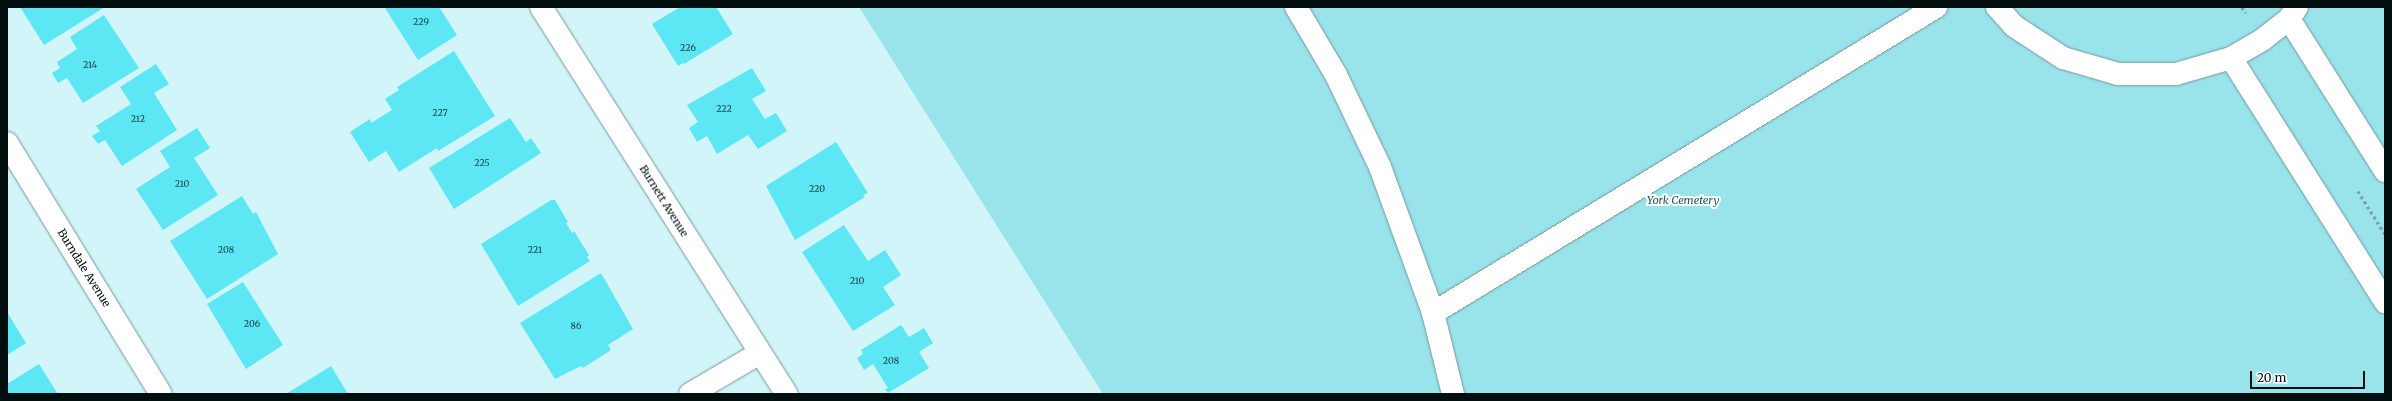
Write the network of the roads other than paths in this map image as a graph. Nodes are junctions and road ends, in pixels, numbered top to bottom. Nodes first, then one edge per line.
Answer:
1 (541, 7) edge
2 (1296, 7) edge
3 (1936, 7) edge
4 (1997, 7) edge
5 (2293, 13) edge
6 (2232, 58) junction
7 (7, 143) edge
8 (2385, 171) edge
9 (2385, 302) edge
10 (1433, 313) junction
11 (760, 353) junction
12 (161, 394) edge
13 (690, 394) edge
14 (787, 394) edge
15 (1453, 394) edge

1 - 11 street, Burnett Avenue
2 - 10 street
3 - 10 street
4 - 6 street
5 - 6 street
5 - 8 street
6 - 9 street
7 - 12 street, Burndale Avenue
10 - 15 street
11 - 13 street
11 - 14 street, Burnett Avenue

